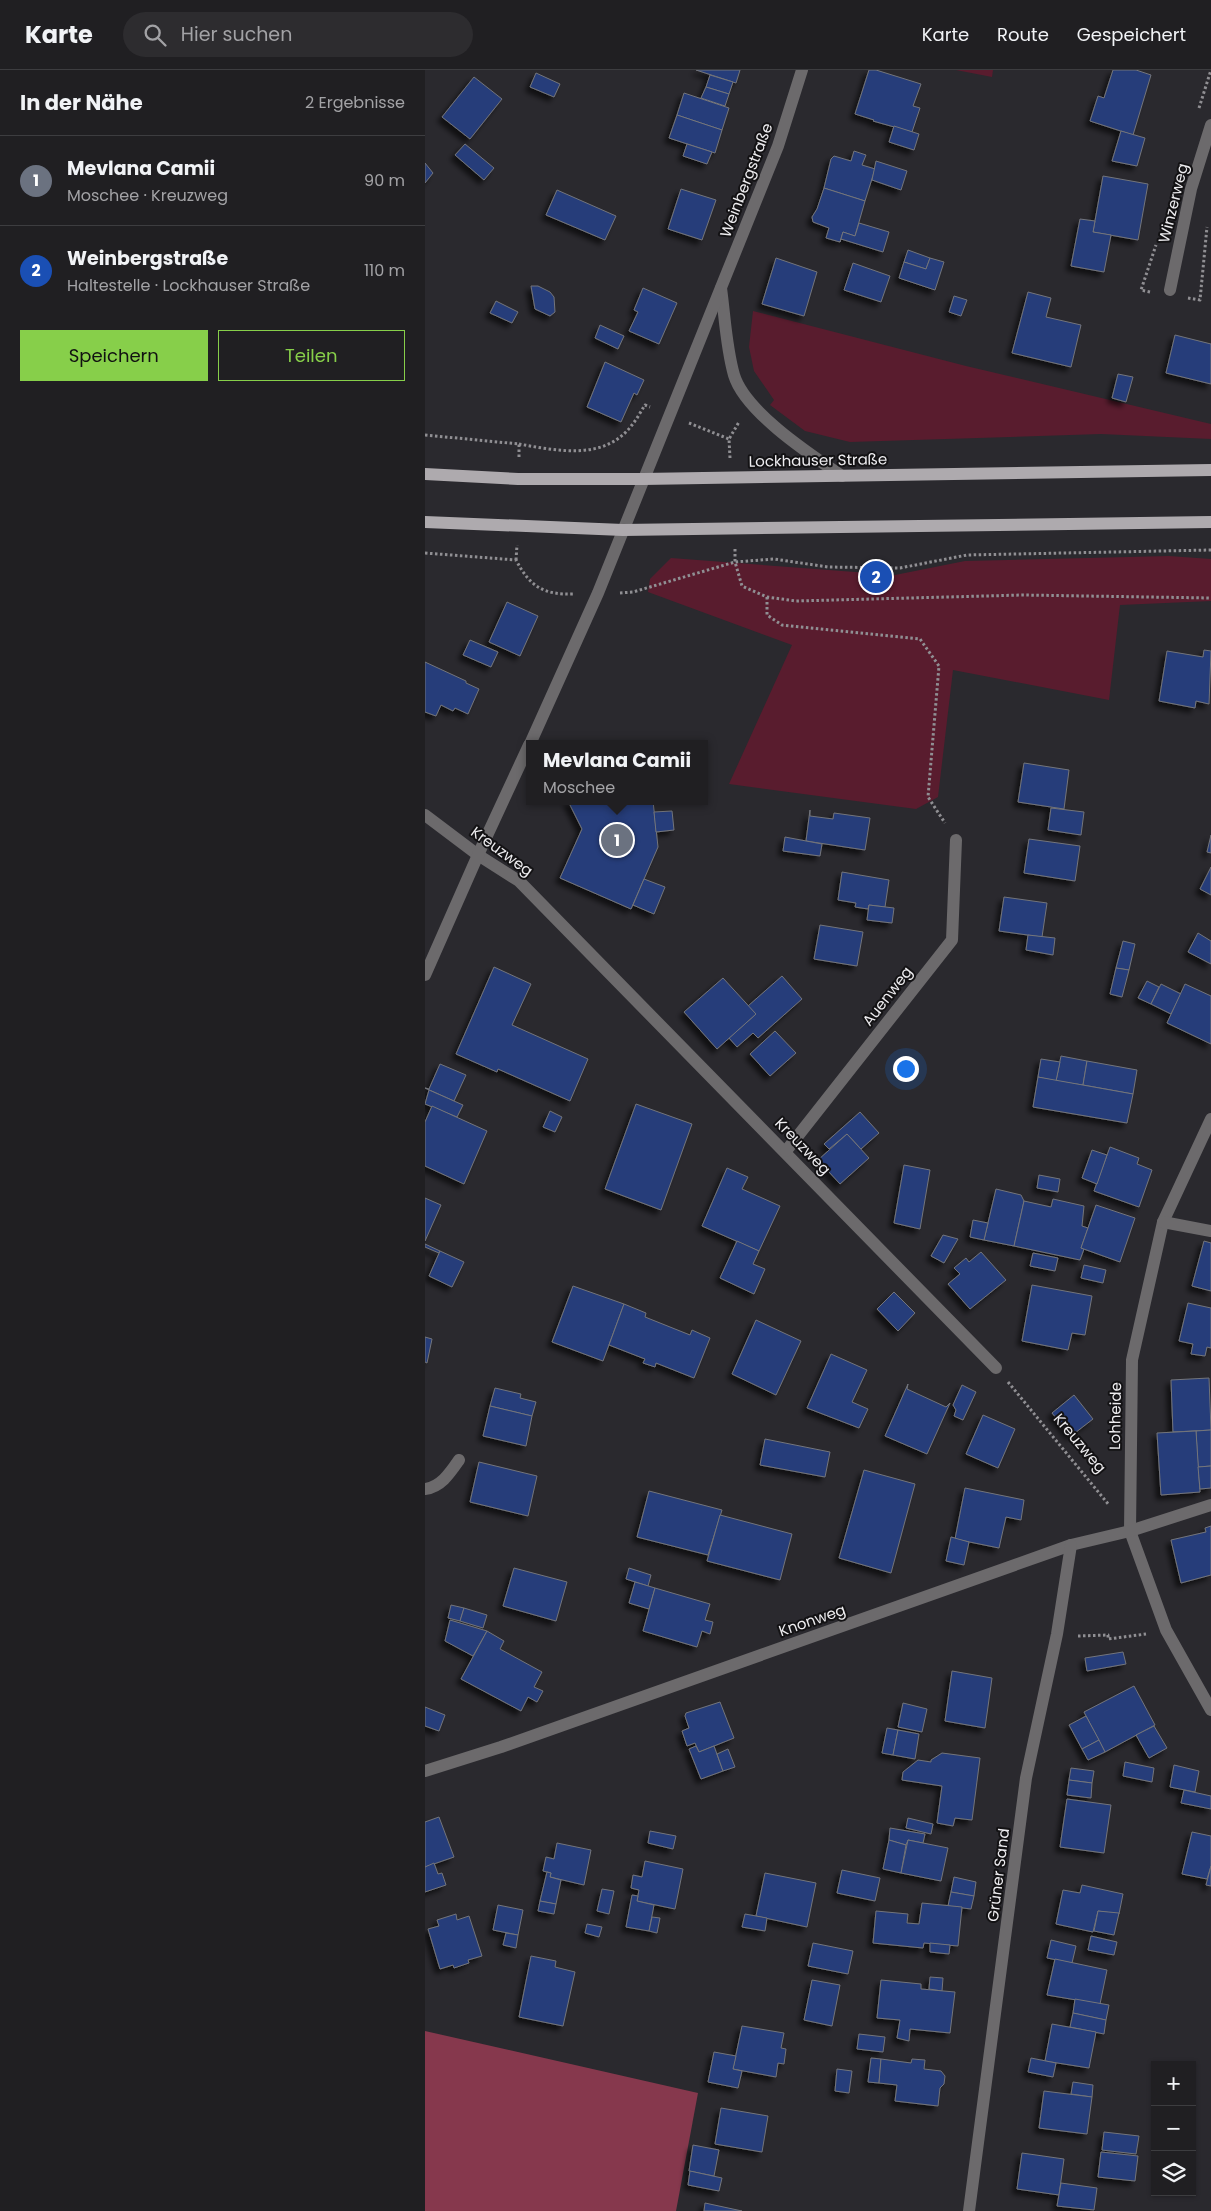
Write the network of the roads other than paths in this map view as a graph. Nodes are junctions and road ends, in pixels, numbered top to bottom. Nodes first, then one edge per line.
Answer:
1 (802, 70) edge
2 (1211, 124) edge
3 (721, 287) junction
4 (1170, 290) dead end
5 (1211, 470) edge
6 (425, 474) edge
7 (842, 476) junction
8 (643, 479) junction
9 (425, 522) edge
10 (1211, 522) edge
11 (623, 530) junction
12 (532, 740) edge
13 (526, 753) edge
14 (425, 814) edge
15 (956, 840) road end
16 (478, 855) junction
17 (425, 975) edge
18 (1211, 1119) edge
19 (785, 1151) junction
20 (1163, 1222) junction
21 (1211, 1232) edge
22 (996, 1368) road end
23 (459, 1460) dead end
24 (425, 1490) edge
25 (1211, 1505) edge
26 (1130, 1531) junction
27 (1071, 1546) junction
28 (1211, 1710) edge
29 (425, 1771) edge
30 (969, 2211) edge

1 - 3 street, Weinbergstraße
2 - 4 street, Winzerweg
3 - 7 street
3 - 8 street, Weinbergstraße
5 - 7 main road, Lockhauser Straße
6 - 8 main road, Lockhauser Straße
7 - 8 main road, Lockhauser Straße
8 - 11 street, Weinbergstraße
9 - 11 main road
10 - 11 main road
11 - 12 street, Weinbergstraße
13 - 16 street, Weinbergstraße
14 - 16 street, Kreuzweg
15 - 19 street, Auenweg
16 - 17 street, Weinbergstraße
16 - 19 street, Kreuzweg
18 - 20 street, Lohheide
19 - 22 street, Kreuzweg
20 - 21 street
20 - 26 street, Lohheide
23 - 24 street
25 - 26 street, Knonweg
26 - 27 street, Knonweg
26 - 28 street, Lohheide
27 - 29 street, Knonweg
27 - 30 street, Grüner Sand

